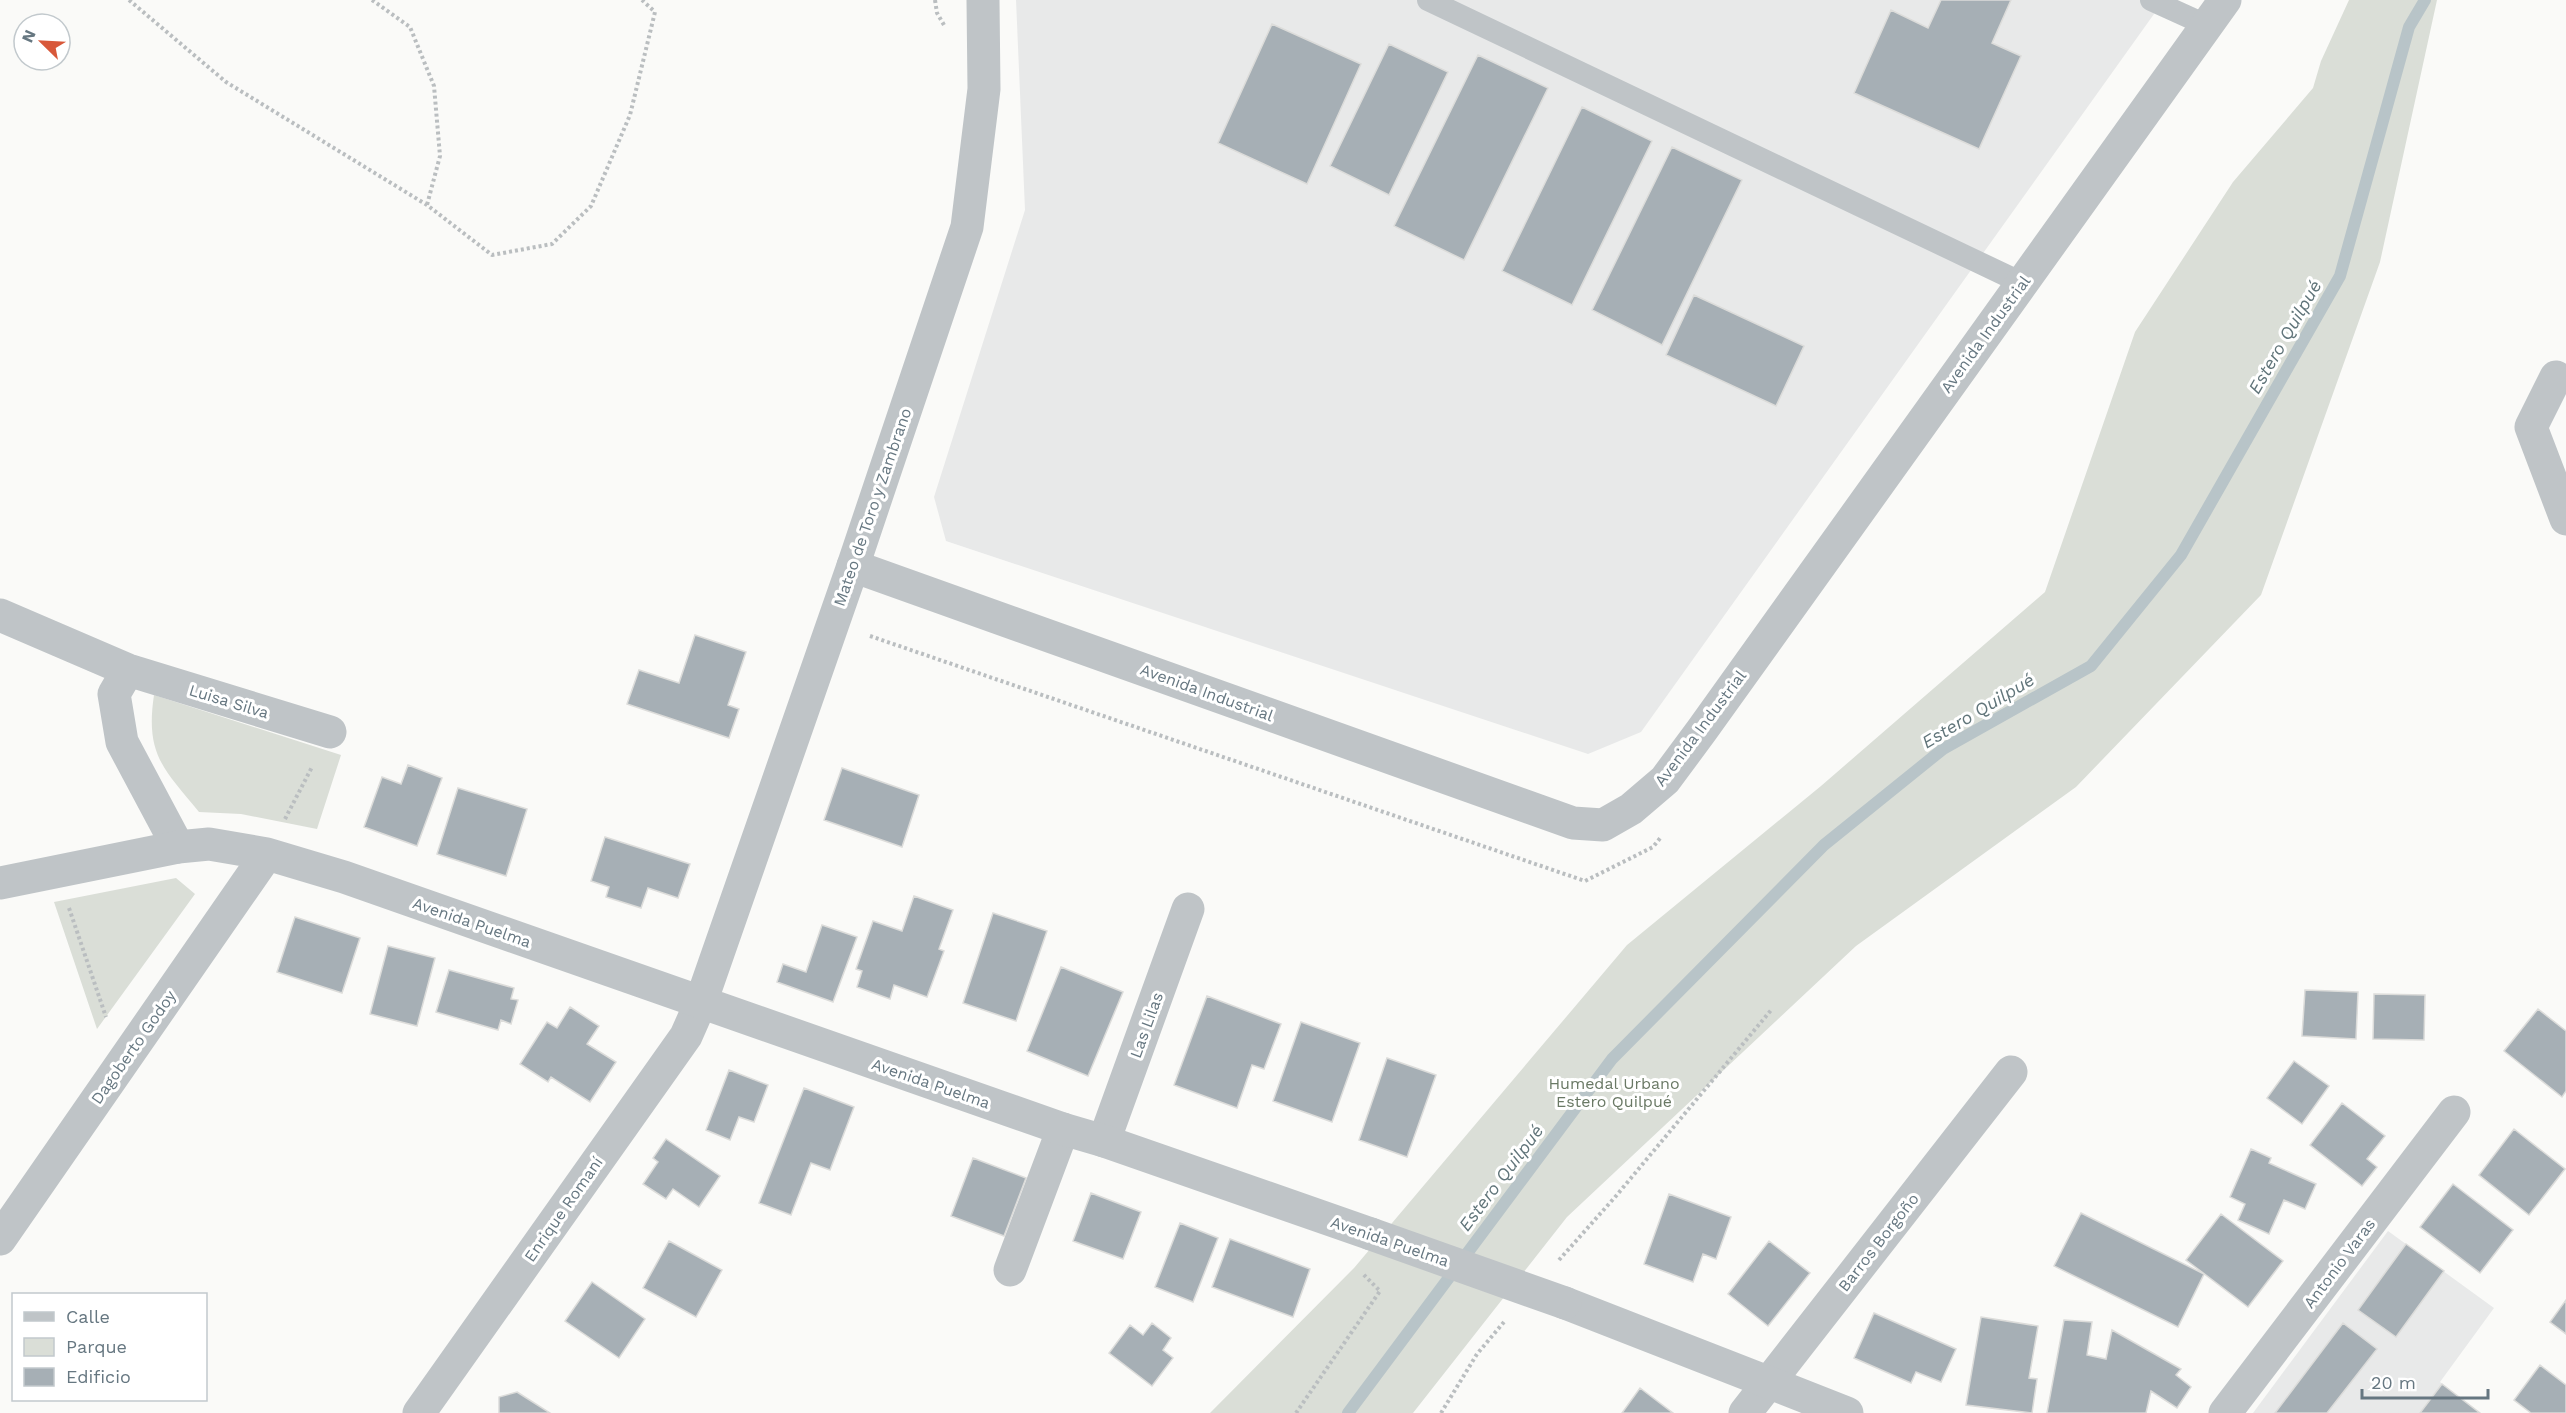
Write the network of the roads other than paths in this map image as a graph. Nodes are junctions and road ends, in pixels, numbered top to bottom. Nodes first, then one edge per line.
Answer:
1 (983, 0) edge
2 (1428, 0) edge
3 (2151, 0) edge
4 (2216, 13) edge
5 (2022, 283) junction
6 (2556, 377) dead end
7 (2566, 519) edge
8 (854, 566) junction
9 (0, 615) edge
10 (128, 670) junction
11 (330, 732) road end
12 (178, 847) junction
13 (267, 854) junction
14 (0, 883) edge
15 (1188, 909) dead end
16 (701, 1002) junction
17 (2011, 1072) dead end
18 (2454, 1112) dead end
19 (1063, 1129) junction
20 (1104, 1141) junction
21 (0, 1239) edge
22 (1010, 1270) dead end
23 (1769, 1381) junction
24 (419, 1413) edge
25 (1745, 1413) edge
26 (1847, 1413) edge
27 (2225, 1413) edge

1 - 8 street, Mateo de Toro y Zambrano
2 - 5 lane
3 - 4 lane
4 - 5 street, Avenida Industrial
5 - 8 street, Avenida Industrial
6 - 7 street
8 - 16 street, Mateo de Toro y Zambrano
9 - 10 street, Luisa Silva
10 - 11 street, Luisa Silva
10 - 12 street
12 - 13 street, Avenida Puelma
12 - 14 street, Avenida Puelma
13 - 16 street, Avenida Puelma
13 - 21 street, Dagoberto Godoy
15 - 20 street, Las Lilas
16 - 19 street, Avenida Puelma
16 - 24 street, Enrique Romaní
17 - 23 street, Barros Borgoño
18 - 27 street, Antonio Varas
19 - 20 street, Avenida Puelma
19 - 22 street
20 - 23 street, Avenida Puelma, bridge
23 - 25 street, Barros Borgoño
23 - 26 street, Avenida Puelma

